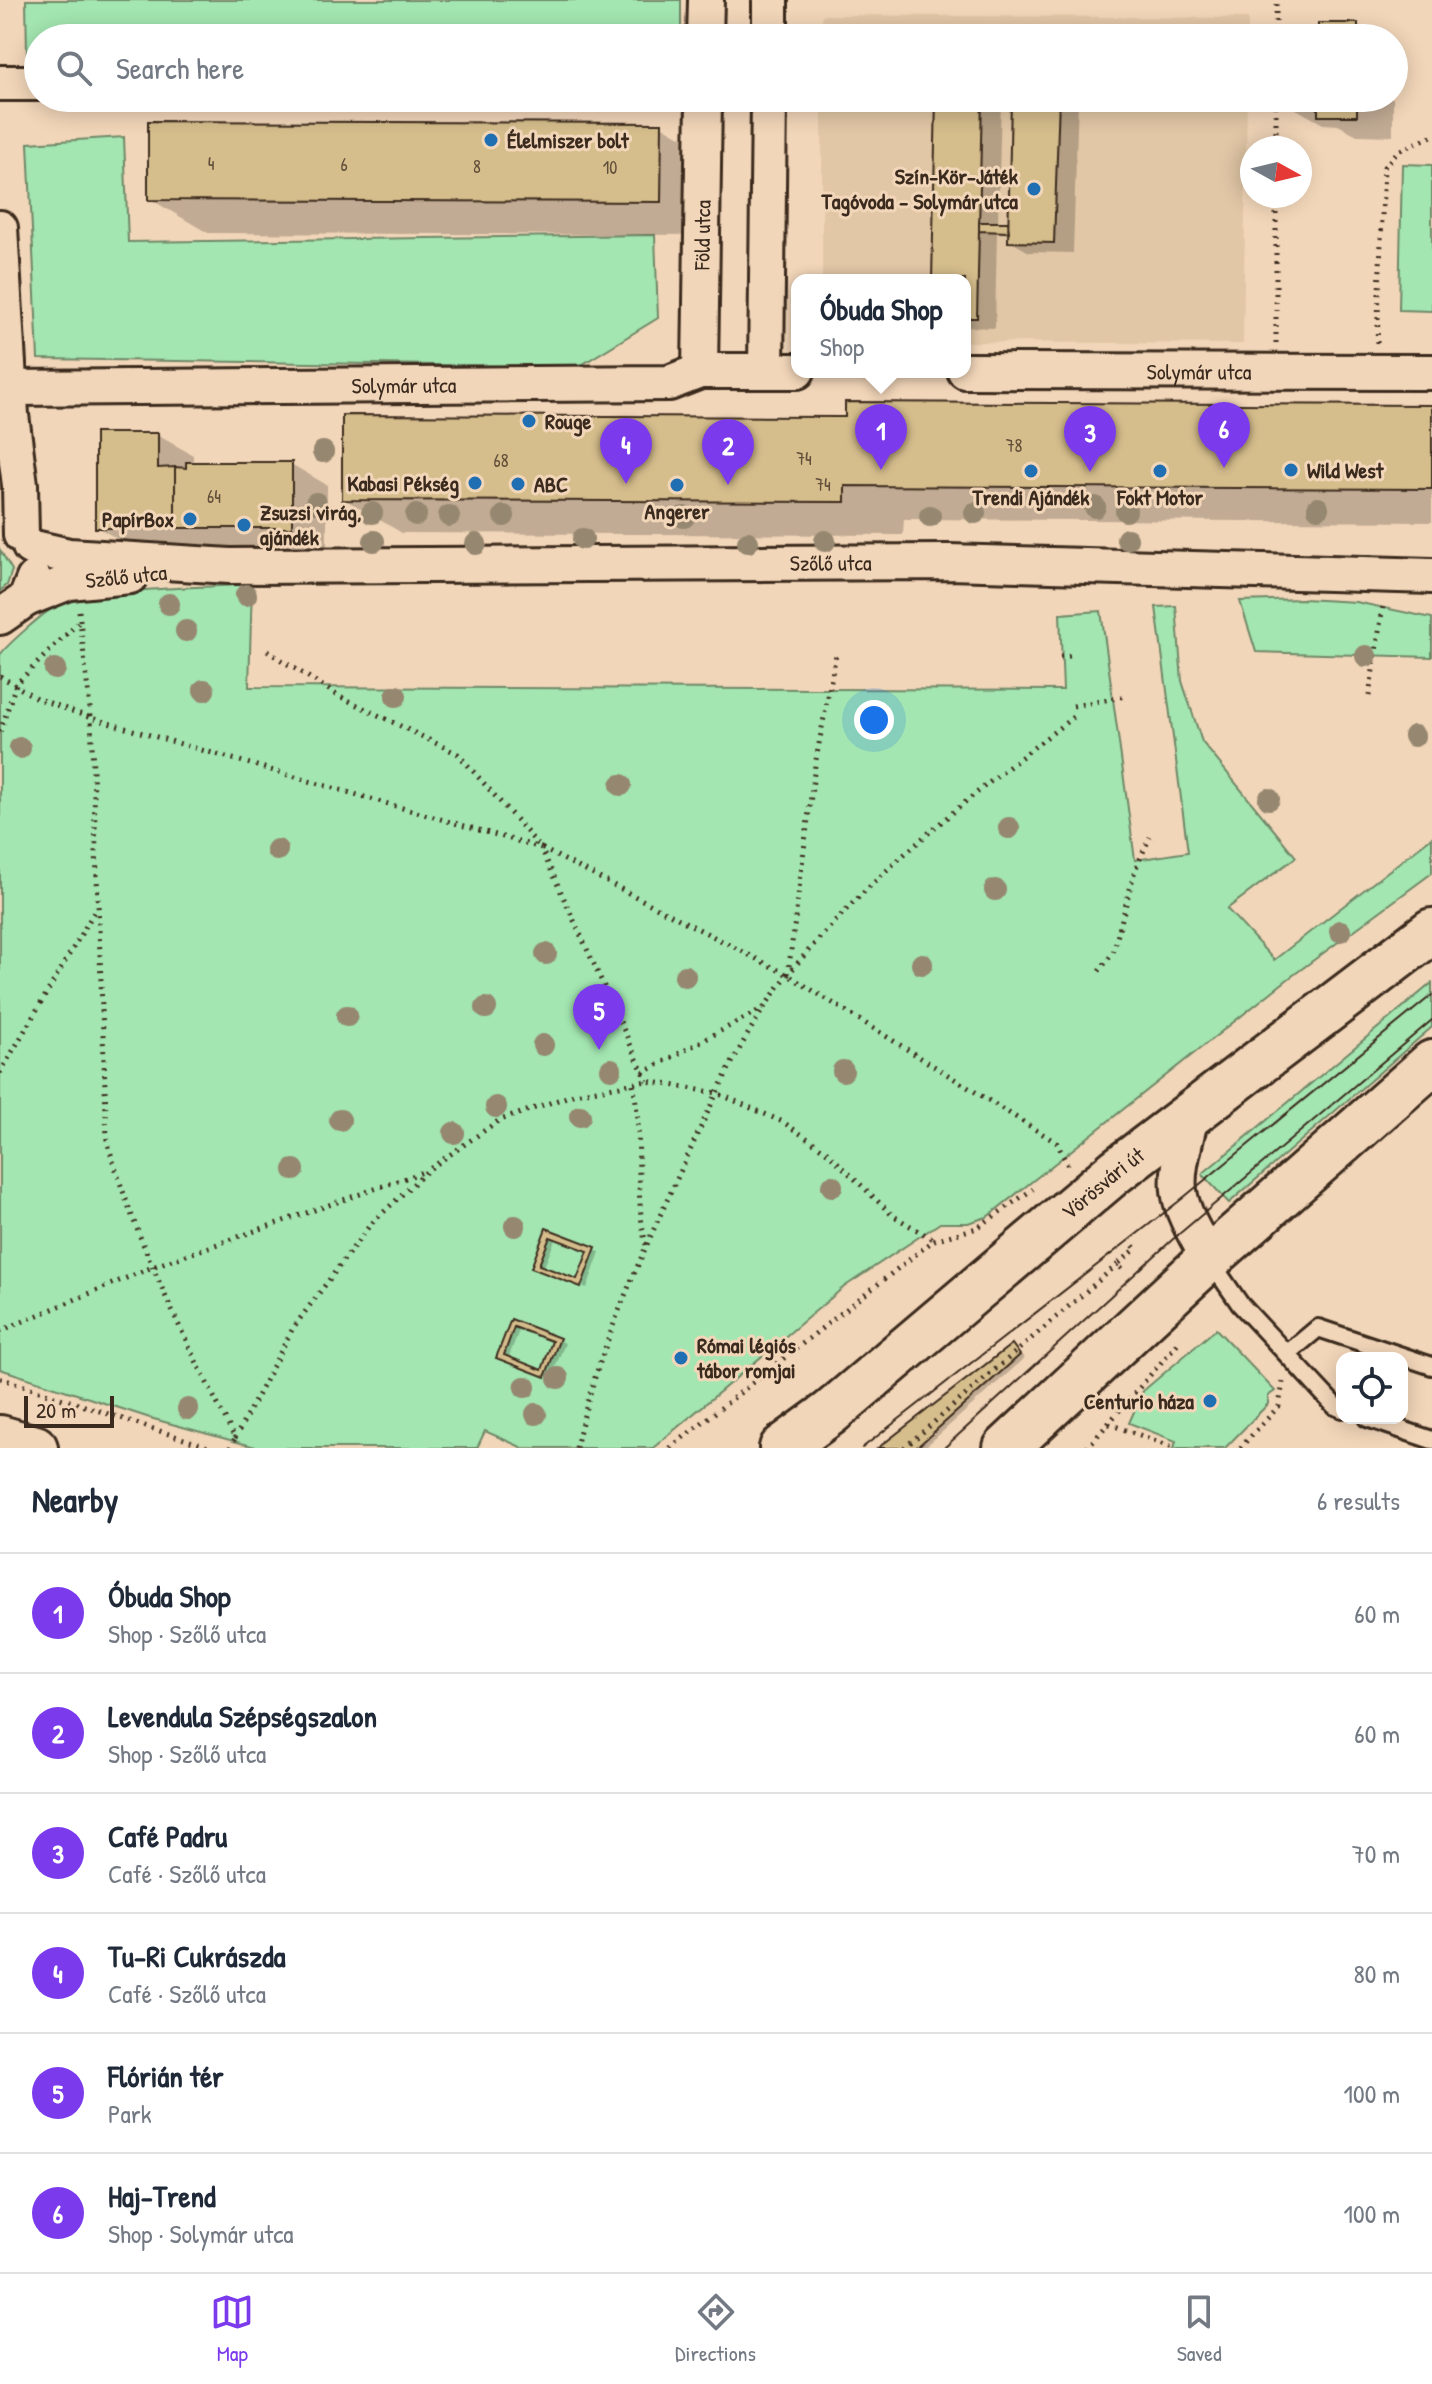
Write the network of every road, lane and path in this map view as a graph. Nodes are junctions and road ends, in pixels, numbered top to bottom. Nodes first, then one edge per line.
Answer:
1 (706, 0) edge
2 (770, 0) edge
3 (1276, 0) edge
4 (705, 24) edge
5 (770, 24) edge
6 (1276, 24) edge
7 (0, 83) edge
8 (24, 83) edge
9 (704, 112) edge
10 (770, 112) edge
11 (1276, 112) edge
12 (1276, 136) edge
13 (1432, 136) edge
14 (1276, 208) edge
15 (0, 228) edge
16 (700, 371) junction
17 (782, 371) edge
18 (971, 371) edge
19 (1276, 372) junction
20 (1377, 372) junction
21 (1432, 372) edge
22 (11, 401) junction
23 (0, 466) edge
24 (17, 535) edge
25 (230, 566) junction
26 (1432, 576) edge
27 (69, 582) junction
28 (1383, 612) dead end
29 (11, 615) edge
30 (82, 619) junction
31 (267, 651) dead end
32 (836, 654) dead end
33 (1071, 656) dead end
34 (1060, 657) dead end
35 (0, 676) edge
36 (16, 684) junction
37 (1127, 696) dead end
38 (1369, 696) dead end
39 (1073, 706) dead end
40 (1073, 717) dead end
41 (91, 718) junction
42 (0, 732) edge
43 (1150, 837) dead end
44 (541, 848) junction
45 (97, 907) junction
46 (1432, 931) edge
47 (1099, 971) dead end
48 (788, 975) junction
49 (764, 1008) junction
50 (1432, 1063) edge
51 (0, 1073) edge
52 (643, 1073) junction
53 (647, 1081) junction
54 (633, 1084) junction
55 (717, 1093) junction
56 (1192, 1112) junction
57 (428, 1170) junction
58 (1055, 1174) dead end
59 (1042, 1183) dead end
60 (934, 1240) junction
61 (1132, 1244) dead end
62 (646, 1245) junction
63 (1209, 1259) junction
64 (155, 1266) junction
65 (0, 1331) edge
66 (1181, 1339) dead end
67 (1287, 1354) junction
68 (1432, 1366) edge
69 (0, 1378) edge
70 (1336, 1406) edge
71 (1109, 1424) junction
72 (1385, 1424) edge
73 (0, 1438) edge
74 (235, 1438) junction
75 (1432, 1440) edge
76 (1173, 1447) edge
77 (35, 1448) edge
78 (211, 1448) edge
79 (230, 1448) edge
80 (576, 1448) edge
81 (670, 1448) edge
82 (782, 1448) edge
83 (904, 1448) edge
84 (1006, 1448) edge
85 (1087, 1448) edge
86 (1240, 1448) edge

1 - 4 street
2 - 5 street
3 - 6 path
7 - 8 street
9 - 16 street, Föld utca
10 - 17 street
11 - 12 path
13 - 20 path
14 - 19 path
15 - 22 street
16 - 17 street, Solymár utca
16 - 22 street, Solymár utca
18 - 19 street, Solymár utca
19 - 20 street, Solymár utca
20 - 21 street, Solymár utca
22 - 23 street
22 - 24 street
24 - 25 street, Szőlő utca
24 - 29 street
25 - 26 street, Szőlő utca
25 - 27 street, Szőlő utca
27 - 29 street, Szőlő utca
27 - 30 path
28 - 38 path
30 - 36 path
30 - 41 path
31 - 44 path
32 - 48 path
33 - 34 path
35 - 36 path
36 - 41 path
36 - 42 path
37 - 39 path
40 - 48 path
41 - 44 path
41 - 45 path
43 - 47 path
44 - 48 path
44 - 52 path
45 - 51 path
45 - 64 path
46 - 56 main road, Vörösvári út
48 - 49 path
48 - 58 path
49 - 52 path
49 - 55 path
50 - 63 main road
52 - 53 path
53 - 54 path
53 - 55 path
54 - 57 path
54 - 62 path
55 - 60 path
55 - 62 path
56 - 63 street
56 - 82 main road, Vörösvári út
57 - 64 path
57 - 74 path
59 - 60 path
60 - 81 path
61 - 83 path
62 - 80 path
63 - 67 lane
63 - 84 main road
64 - 65 path
64 - 74 path
66 - 71 path
67 - 68 lane
67 - 70 lane
67 - 86 path
69 - 78 path
71 - 76 path
71 - 85 path
72 - 75 lane
73 - 77 main road
74 - 79 path

